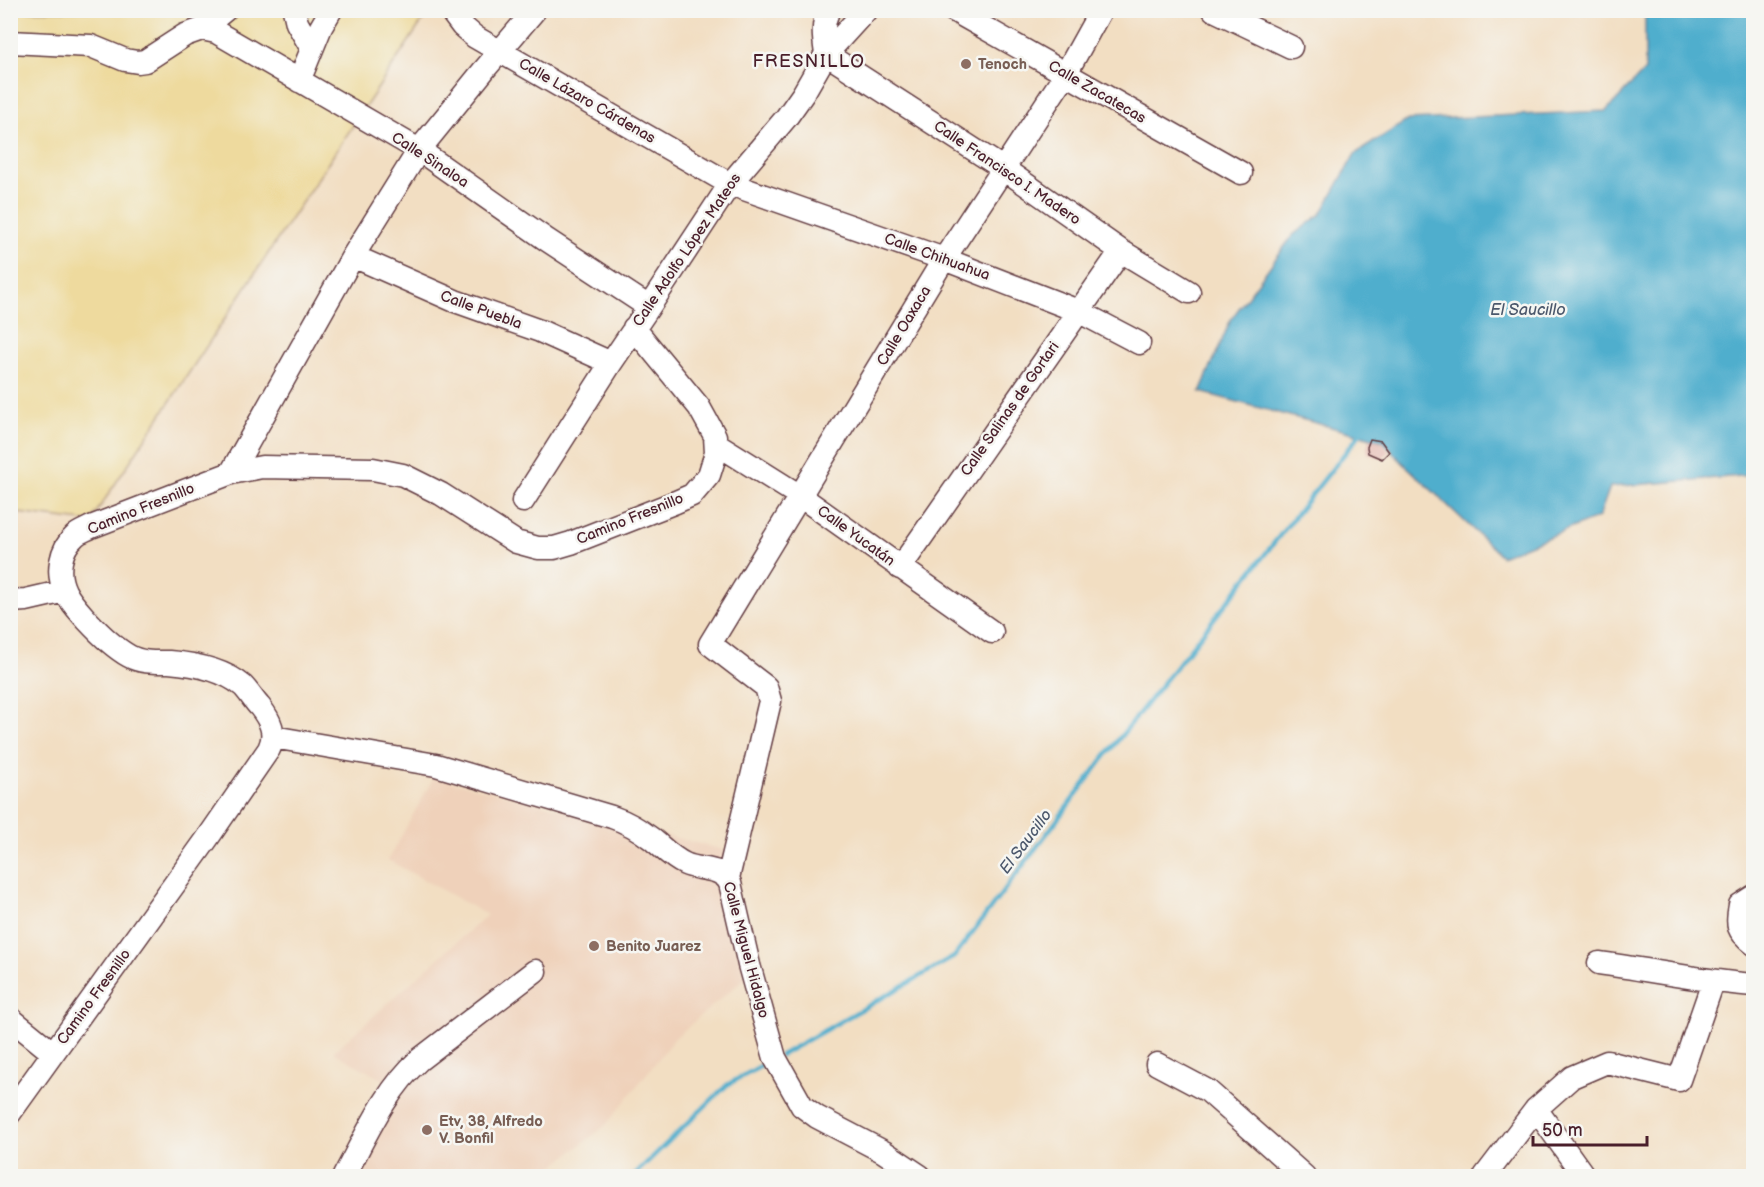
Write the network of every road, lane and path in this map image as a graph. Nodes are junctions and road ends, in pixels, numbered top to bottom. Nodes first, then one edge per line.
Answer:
1 (225, 10) edge
2 (294, 10) edge
3 (331, 10) edge
4 (535, 10) edge
5 (828, 10) edge
6 (866, 10) edge
7 (953, 10) edge
8 (1101, 10) edge
9 (1214, 10) edge
10 (452, 11) edge
11 (202, 29) junction
12 (10, 42) edge
13 (1291, 47) dead end
14 (312, 49) junction
15 (501, 52) junction
16 (826, 54) junction
17 (1065, 75) junction
18 (299, 81) junction
19 (418, 150) junction
20 (1005, 169) junction
21 (1241, 173) dead end
22 (730, 184) junction
23 (1120, 251) junction
24 (353, 256) junction
25 (944, 259) junction
26 (1189, 292) dead end
27 (649, 307) junction
28 (1078, 311) junction
29 (634, 328) junction
30 (1139, 343) dead end
31 (611, 363) junction
32 (717, 444) junction
33 (231, 473) junction
34 (800, 496) junction
35 (523, 501) dead end
36 (900, 568) junction
37 (65, 591) junction
38 (10, 601) edge
39 (992, 632) dead end
40 (273, 737) junction
41 (728, 878) junction
42 (1754, 897) edge
43 (1754, 944) edge
44 (1599, 963) dead end
45 (535, 971) dead end
46 (1713, 982) junction
47 (1754, 985) edge
48 (10, 1018) edge
49 (53, 1053) junction
50 (1157, 1064) dead end
51 (1536, 1109) junction
52 (10, 1113) edge
53 (344, 1176) edge
54 (920, 1176) edge
55 (1304, 1176) edge
56 (1485, 1176) edge
57 (1584, 1176) edge

1 - 11 street
2 - 14 street
3 - 14 street
4 - 15 street
5 - 16 street
6 - 16 street, Calle Adolfo López Mateos
7 - 17 street, Calle Zacatecas
8 - 17 street, Calle Oaxaca
9 - 13 street
10 - 15 street, Calle Lázaro Cárdenas
11 - 12 street
11 - 18 street, Calle Sinaloa
14 - 18 street
15 - 19 street
15 - 22 street, Calle Lázaro Cárdenas
16 - 20 street, Calle Francisco I. Madero
16 - 22 street, Calle Adolfo López Mateos
17 - 20 street, Calle Oaxaca
17 - 21 street, Calle Zacatecas
18 - 19 street, Calle Sinaloa
19 - 24 street
19 - 27 street, Calle Sinaloa
20 - 23 street, Calle Francisco I. Madero
20 - 25 street, Calle Oaxaca
22 - 25 street, Calle Chihuahua
22 - 27 street, Calle Adolfo López Mateos
23 - 26 street, Calle Francisco I. Madero
23 - 28 street, Calle Salinas de Gortari
24 - 31 street, Calle Puebla
24 - 33 street
25 - 28 street, Calle Chihuahua
25 - 34 street, Calle Oaxaca
27 - 29 street, Calle Adolfo López Mateos
28 - 30 street, Calle Chihuahua
28 - 36 street, Calle Salinas de Gortari
29 - 31 street, Calle Adolfo López Mateos
29 - 32 street
31 - 35 street, Calle Adolfo López Mateos
32 - 33 street, Camino Fresnillo
32 - 34 street, Calle Yucatán
33 - 37 street, Camino Fresnillo
34 - 36 street, Calle Yucatán
34 - 41 street, Calle Oaxaca
36 - 39 street, Calle Yucatán
37 - 38 street
37 - 40 street, Camino Fresnillo
40 - 41 street, Calle Miguel Hidalgo
40 - 49 street, Camino Fresnillo
41 - 54 street, Calle Miguel Hidalgo
42 - 43 street
44 - 46 street
45 - 53 street
46 - 47 street
46 - 51 street
48 - 49 street
49 - 52 street, Camino Fresnillo
50 - 55 street
51 - 56 street
51 - 57 street

